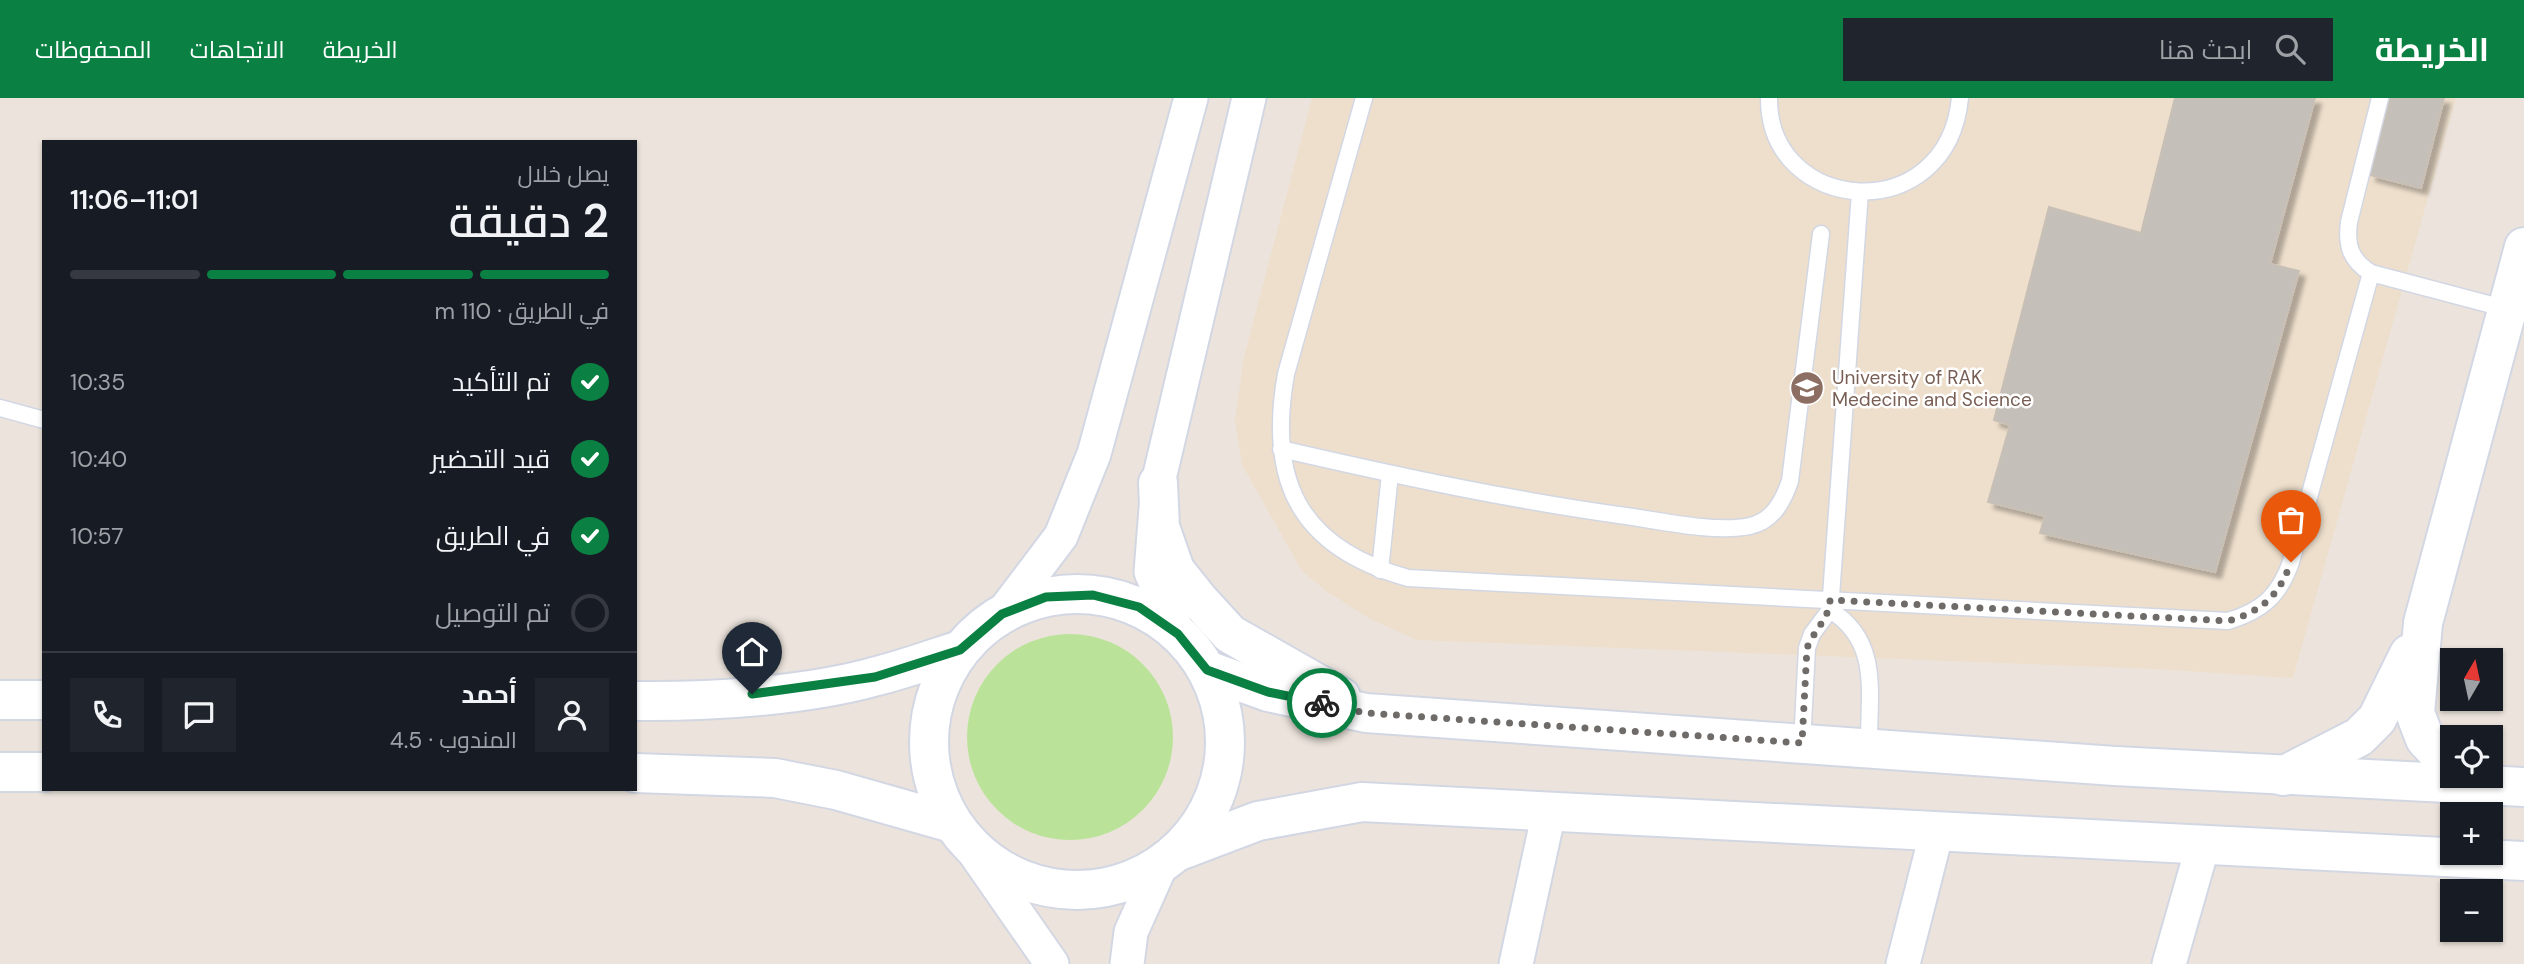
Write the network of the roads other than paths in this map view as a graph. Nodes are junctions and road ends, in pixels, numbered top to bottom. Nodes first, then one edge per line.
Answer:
1 (1191, 98) edge
2 (1249, 98) edge
3 (1364, 98) edge
4 (1769, 98) edge
5 (1959, 98) edge
6 (2380, 98) edge
7 (1860, 192) junction
8 (1821, 234) dead end
9 (2524, 247) edge
10 (2371, 273) junction
11 (2507, 309) junction
12 (0, 408) edge
13 (42, 419) edge
14 (1281, 449) junction
15 (1390, 474) junction
16 (1158, 483) junction
17 (1380, 570) junction
18 (1830, 605) junction
19 (1002, 614) junction
20 (2423, 623) junction
21 (1178, 634) junction
22 (960, 650) junction
23 (1207, 670) junction
24 (0, 701) edge
25 (42, 701) edge
26 (637, 701) edge
27 (1366, 713) junction
28 (1802, 743) junction
29 (1869, 748) junction
30 (2440, 754) edge
31 (0, 772) edge
32 (42, 772) edge
33 (637, 773) edge
34 (2283, 776) junction
35 (2440, 776) edge
36 (2503, 783) edge
37 (2524, 787) edge
38 (1549, 812) junction
39 (1937, 831) junction
40 (961, 835) junction
41 (2203, 845) junction
42 (1170, 858) junction
43 (2524, 861) edge
44 (1052, 964) edge
45 (1127, 964) edge
46 (1516, 964) edge
47 (1903, 964) edge
48 (2169, 964) edge

1 - 19 street
2 - 16 street
3 - 14 lane
4 - 7 lane
5 - 7 lane
6 - 10 lane
7 - 18 lane
8 - 15 lane
9 - 11 main road
10 - 11 lane
10 - 18 lane
11 - 20 main road
12 - 13 lane
14 - 15 lane
14 - 17 lane
15 - 17 lane
16 - 21 street
16 - 27 main road
17 - 18 lane
18 - 28 lane
18 - 29 lane
19 - 21 main road
19 - 22 main road
20 - 30 main road
20 - 34 main road
21 - 23 main road
22 - 26 main road
22 - 40 main road
23 - 27 main road
23 - 42 main road
24 - 25 main road
27 - 28 main road
28 - 29 main road
29 - 34 main road
31 - 32 main road
33 - 40 main road
34 - 35 main road
36 - 37 main road
38 - 39 main road
38 - 42 main road
38 - 46 street
39 - 41 main road
39 - 47 street
40 - 42 main road
40 - 44 street
41 - 43 main road
41 - 48 street
42 - 45 street

